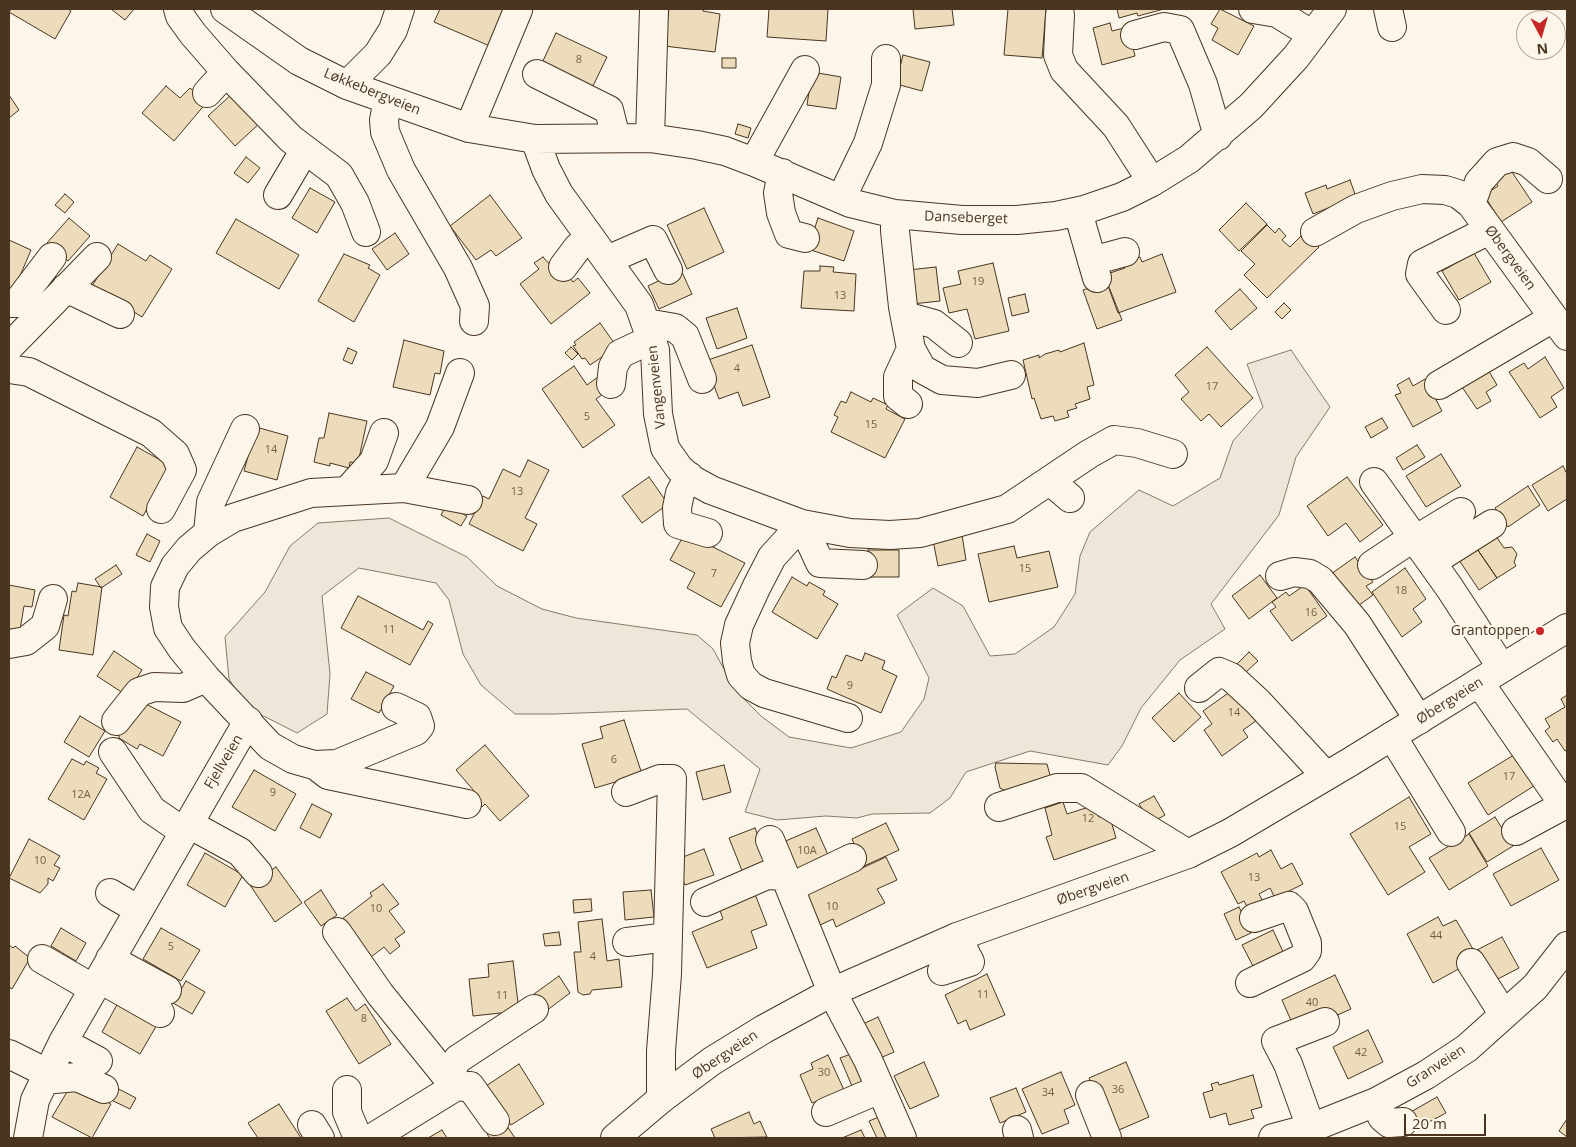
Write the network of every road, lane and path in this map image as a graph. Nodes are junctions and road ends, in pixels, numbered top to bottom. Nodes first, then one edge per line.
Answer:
1 (178, 9) edge
2 (225, 9) edge
3 (400, 9) edge
4 (1252, 9) edge
5 (1332, 9) edge
6 (518, 10) dead end
7 (654, 10) dead end
8 (1060, 15) dead end
9 (1136, 35) dead end
10 (1313, 35) junction
11 (886, 59) dead end
12 (805, 70) dead end
13 (226, 72) junction
14 (537, 74) dead end
15 (347, 85) junction
16 (207, 93) dead end
17 (388, 100) junction
18 (470, 128) junction
19 (1218, 136) junction
20 (616, 138) junction
21 (650, 138) junction
22 (535, 139) junction
23 (304, 151) junction
24 (754, 162) junction
25 (782, 174) junction
26 (1548, 179) dead end
27 (1152, 182) junction
28 (278, 195) dead end
29 (841, 199) junction
30 (1471, 204) junction
31 (1078, 212) junction
32 (896, 214) junction
33 (1489, 230) junction
34 (366, 232) dead end
35 (1315, 232) dead end
36 (591, 238) junction
37 (805, 238) dead end
38 (1125, 252) dead end
39 (52, 257) dead end
40 (97, 257) dead end
41 (607, 260) junction
42 (563, 267) dead end
43 (668, 270) dead end
44 (66, 288) junction
45 (9, 303) edge
46 (1446, 310) dead end
47 (120, 314) dead end
48 (905, 316) junction
49 (474, 320) dead end
50 (1561, 321) edge
51 (649, 331) junction
52 (958, 344) dead end
53 (9, 347) edge
54 (911, 349) junction
55 (9, 369) edge
56 (460, 373) dead end
57 (1011, 376) dead end
58 (702, 379) dead end
59 (611, 384) dead end
60 (1439, 385) dead end
61 (908, 404) dead end
62 (245, 429) dead end
63 (384, 434) dead end
64 (1173, 454) dead end
65 (689, 476) junction
66 (1374, 482) dead end
67 (404, 488) junction
68 (348, 491) junction
69 (468, 500) dead end
70 (161, 509) dead end
71 (1461, 512) dead end
72 (802, 524) junction
73 (1492, 524) dead end
74 (208, 533) junction
75 (708, 533) dead end
76 (1414, 538) junction
77 (1432, 562) junction
78 (863, 565) dead end
79 (1372, 565) dead end
80 (1280, 576) dead end
81 (53, 599) dead end
82 (1567, 628) edge
83 (9, 644) edge
84 (1502, 668) junction
85 (206, 678) junction
86 (1479, 682) junction
87 (1199, 688) dead end
88 (396, 706) dead end
89 (848, 718) dead end
90 (1419, 720) junction
91 (116, 721) dead end
92 (248, 721) junction
93 (1392, 736) junction
94 (113, 752) dead end
95 (298, 767) junction
96 (1326, 776) junction
97 (626, 792) dead end
98 (467, 804) dead end
99 (1000, 807) dead end
100 (186, 828) junction
101 (1516, 831) dead end
102 (1451, 832) dead end
103 (770, 840) dead end
104 (1188, 854) junction
105 (852, 858) dead end
106 (258, 873) dead end
107 (788, 882) junction
108 (110, 893) dead end
109 (706, 902) dead end
110 (139, 910) junction
111 (1254, 918) dead end
112 (337, 932) dead end
113 (668, 937) junction
114 (957, 937) junction
115 (627, 942) dead end
116 (1567, 946) edge
117 (42, 959) dead end
118 (1471, 964) dead end
119 (942, 971) dead end
120 (101, 976) junction
121 (1250, 983) dead end
122 (832, 992) junction
123 (164, 1001) dead end
124 (534, 1009) dead end
125 (1504, 1015) junction
126 (1325, 1022) dead end
127 (63, 1042) junction
128 (9, 1054) edge
129 (98, 1061) dead end
130 (45, 1076) junction
131 (455, 1087) junction
132 (104, 1089) dead end
133 (880, 1089) junction
134 (347, 1090) dead end
135 (1090, 1095) dead end
136 (661, 1099) junction
137 (1367, 1099) junction
138 (826, 1112) dead end
139 (495, 1121) dead end
140 (1402, 1122) dead end
141 (1311, 1128) junction
142 (28, 1138) edge
143 (358, 1138) edge
144 (372, 1138) edge
145 (615, 1138) edge
146 (902, 1138) edge
147 (1107, 1138) edge
148 (1273, 1138) edge

1 - 13 street
2 - 15 street, Løkkebergveien
3 - 15 street
4 - 10 street
5 - 10 street, Danseberget
6 - 18 street
7 - 21 street
8 - 27 street
9 - 19 street
10 - 19 street, Danseberget
11 - 29 street
12 - 24 street
13 - 16 street
13 - 23 street
14 - 20 street
15 - 17 street, Løkkebergveien
17 - 18 street, Løkkebergveien
17 - 49 street
18 - 22 street, Løkkebergveien
19 - 27 street, Danseberget
20 - 21 street, Danseberget
20 - 22 street, Danseberget
21 - 24 street, Danseberget
22 - 36 street, Vangenveien
23 - 28 street
23 - 34 street
24 - 25 street, Danseberget
25 - 29 street, Danseberget
25 - 37 street
26 - 30 street
27 - 31 street, Danseberget
29 - 32 street, Danseberget
30 - 33 street, Øbergveien
30 - 35 street, Øbergveien
31 - 32 street, Danseberget
31 - 38 street
32 - 48 street
33 - 46 street
33 - 50 street, Øbergveien
36 - 41 street, Vangenveien
36 - 42 street
39 - 45 street
40 - 44 street
41 - 43 street
41 - 51 street, Vangenveien
44 - 47 street
44 - 53 street
48 - 52 street
48 - 54 street
50 - 60 street
51 - 58 street
51 - 59 street
51 - 65 street, Vangenveien
54 - 57 street
54 - 61 street
55 - 70 street
56 - 67 street
62 - 74 street
63 - 68 street
64 - 72 street, Vangenveien
65 - 72 street, Vangenveien
65 - 75 street
66 - 76 street
67 - 68 street, Fjellveien
67 - 69 street, Fjellveien
68 - 74 street, Fjellveien
71 - 76 street
72 - 78 street
72 - 89 street
73 - 77 street
74 - 85 street, Fjellveien
76 - 77 street
76 - 79 street
77 - 84 street
80 - 90 street
81 - 83 street
82 - 84 street, Øbergveien
84 - 86 street, Øbergveien
85 - 91 street
85 - 92 street, Fjellveien
86 - 90 street, Øbergveien
86 - 101 street
87 - 96 street
88 - 95 street
90 - 93 street, Øbergveien
92 - 95 street
92 - 100 street, Fjellveien
93 - 96 street, Øbergveien
93 - 102 street
94 - 100 street
95 - 98 street
96 - 104 street, Øbergveien
97 - 113 street
99 - 104 street
100 - 106 street
100 - 110 street, Fjellveien
103 - 107 street
104 - 114 street, Øbergveien
105 - 107 street
107 - 109 street
107 - 122 street
108 - 110 street
110 - 120 street, Fjellveien
111 - 121 street
112 - 131 street
113 - 115 street
113 - 136 street
114 - 119 street
114 - 122 street, Øbergveien
116 - 125 street, Granveien
117 - 120 street
118 - 125 street
120 - 123 street
120 - 127 street, Fjellveien
122 - 133 street
122 - 136 street, Øbergveien
124 - 131 street
125 - 137 street, Granveien
126 - 141 street
127 - 129 street
127 - 130 street, Fjellveien
128 - 130 street
130 - 132 street
130 - 142 street, Fjellveien
131 - 139 street
131 - 144 street
133 - 138 street
133 - 146 street
134 - 143 street
135 - 147 street
136 - 145 street, Øbergveien
137 - 140 street
137 - 141 street, Granveien
141 - 148 street, Granveien

